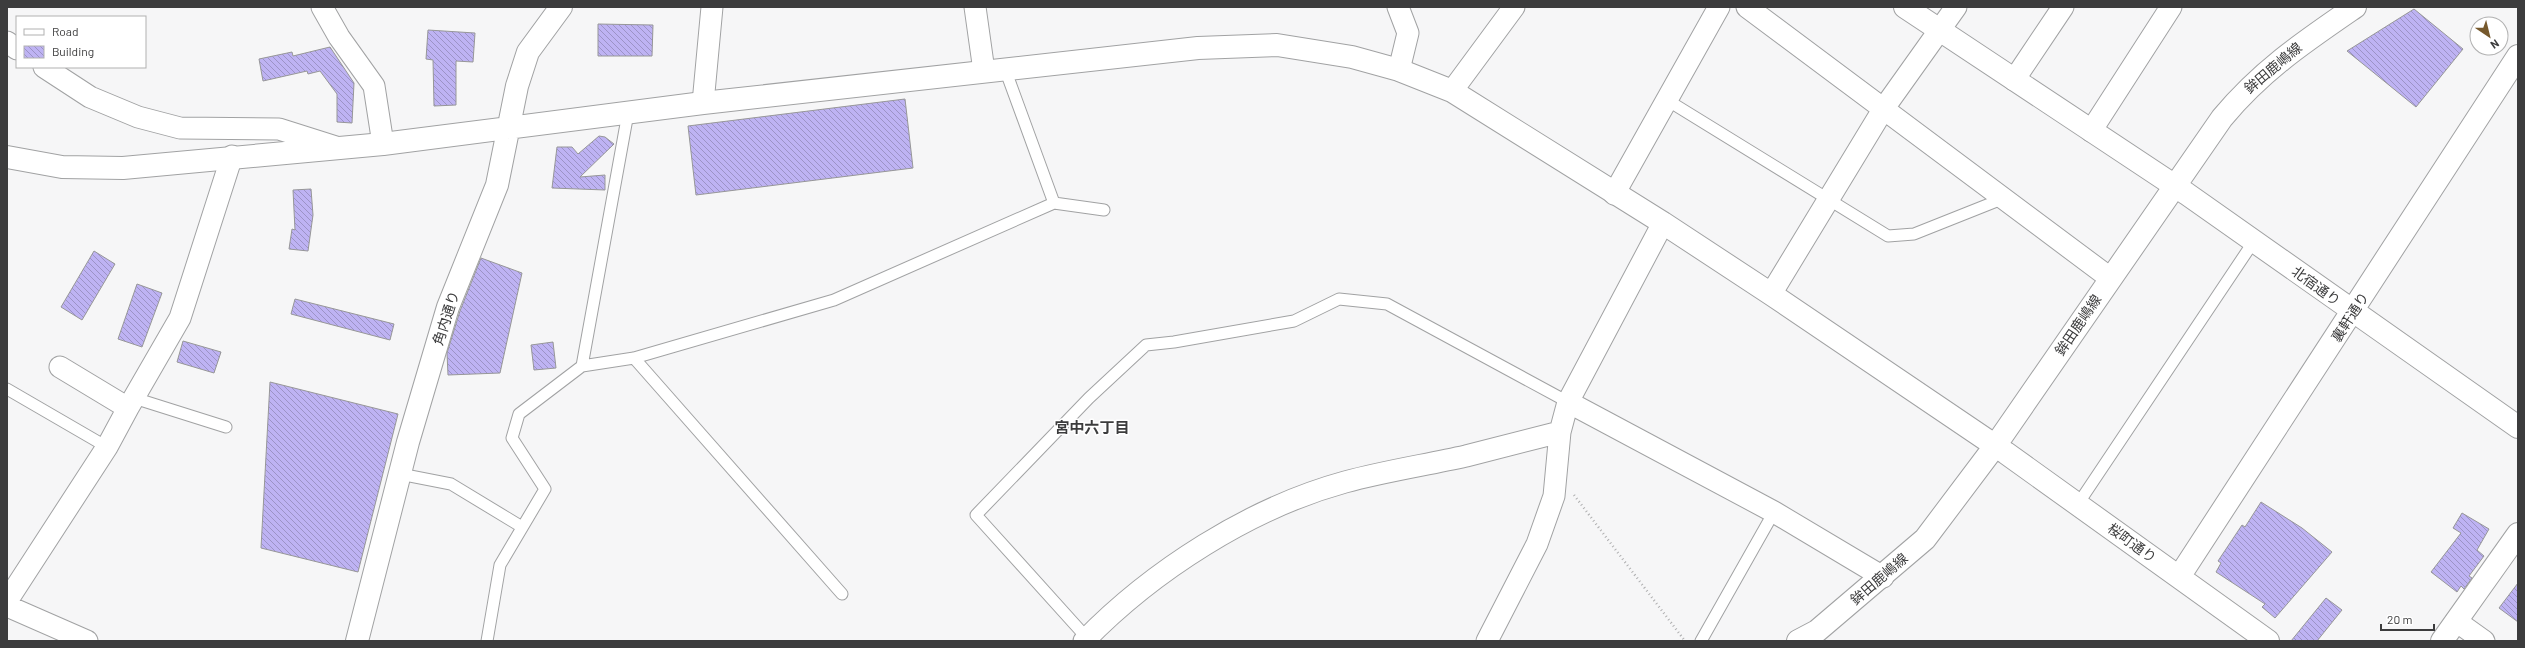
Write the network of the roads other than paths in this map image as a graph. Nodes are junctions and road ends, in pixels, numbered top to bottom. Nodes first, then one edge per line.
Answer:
1 (322, 7) edge
2 (561, 7) edge
3 (712, 7) edge
4 (975, 7) edge
5 (1398, 7) edge
6 (1514, 7) edge
7 (1719, 7) edge
8 (1747, 7) edge
9 (1905, 7) edge
10 (1956, 7) edge
11 (2063, 7) edge
12 (2171, 7) edge
13 (2355, 7) edge
14 (1939, 29) junction
15 (7, 42) edge
16 (16, 48) edge
17 (2518, 56) edge
18 (46, 68) edge
19 (994, 70) junction
20 (1399, 70) junction
21 (2014, 80) junction
22 (1452, 91) junction
23 (1667, 100) junction
24 (702, 103) junction
25 (1884, 108) junction
26 (628, 113) junction
27 (509, 127) junction
28 (2091, 131) junction
29 (383, 144) junction
30 (339, 148) junction
31 (232, 156) junction
32 (7, 157) edge
33 (2174, 185) junction
34 (1614, 194) junction
35 (1828, 199) junction
36 (2002, 199) junction
37 (1054, 203) junction
38 (1104, 210) dead end
39 (1663, 223) junction
40 (2254, 241) junction
41 (2110, 278) junction
42 (1771, 294) junction
43 (2353, 312) junction
44 (634, 358) junction
45 (582, 366) junction
46 (60, 367) dead end
47 (7, 389) edge
48 (1568, 402) junction
49 (131, 403) junction
50 (226, 427) dead end
51 (2518, 427) edge
52 (1560, 432) junction
53 (1995, 446) junction
54 (107, 448) junction
55 (400, 474) junction
56 (2078, 504) junction
57 (1774, 512) junction
58 (522, 527) junction
59 (2518, 534) edge
60 (1883, 577) junction
61 (2179, 577) junction
62 (842, 594) dead end
63 (7, 601) edge
64 (7, 606) edge
65 (2456, 621) junction
66 (2256, 637) edge
67 (1085, 640) edge
68 (87, 641) edge
69 (357, 641) edge
70 (486, 641) edge
71 (1487, 641) edge
72 (1701, 641) edge
73 (1798, 641) edge
74 (2442, 641) edge
75 (2484, 641) edge

1 - 29 street
2 - 27 street, 角内通り
3 - 24 street
4 - 19 street
5 - 20 street
6 - 22 street
7 - 23 street
8 - 25 street
9 - 14 street, 北宿通り
10 - 14 street
11 - 21 street
12 - 28 street
13 - 33 street, 鉾田鹿嶋線
14 - 21 street, 北宿通り
14 - 25 street
15 - 16 street
17 - 43 street, 裏軒通り
18 - 30 street
19 - 20 street, 桜町通り
19 - 24 street, 桜町通り
19 - 37 lane
20 - 22 street, 桜町通り
21 - 28 street, 北宿通り
22 - 34 street, 桜町通り
23 - 34 street
23 - 35 lane
24 - 26 street, 桜町通り
25 - 35 street
25 - 36 street
26 - 27 street, 桜町通り
26 - 45 lane
27 - 29 street, 桜町通り
27 - 55 street, 角内通り
28 - 33 street, 北宿通り
29 - 30 street, 桜町通り
30 - 31 street, 桜町通り
31 - 32 street, 桜町通り
31 - 49 street
33 - 40 street, 北宿通り
33 - 41 street, 鉾田鹿嶋線
34 - 39 street, 桜町通り
35 - 36 lane
35 - 42 street
36 - 41 street
37 - 38 lane
37 - 44 lane
39 - 42 street, 桜町通り
39 - 48 street
40 - 43 street, 北宿通り
40 - 56 lane
41 - 53 street, 鉾田鹿嶋線
42 - 53 street, 桜町通り
43 - 51 street, 北宿通り
43 - 61 street, 裏軒通り
44 - 45 lane
44 - 62 lane
45 - 58 lane
46 - 49 street
47 - 54 lane
48 - 52 street
48 - 57 street
48 - 67 lane
49 - 50 lane
49 - 54 street
52 - 67 street
52 - 71 street
53 - 56 street, 桜町通り
53 - 60 street, 鉾田鹿嶋線
54 - 63 street
55 - 58 lane
55 - 69 street, 角内通り
56 - 61 street, 桜町通り
57 - 60 street
57 - 72 lane
58 - 70 lane
59 - 65 street
60 - 73 street, 鉾田鹿嶋線
61 - 66 street, 桜町通り
64 - 68 street
65 - 74 street
65 - 75 street

